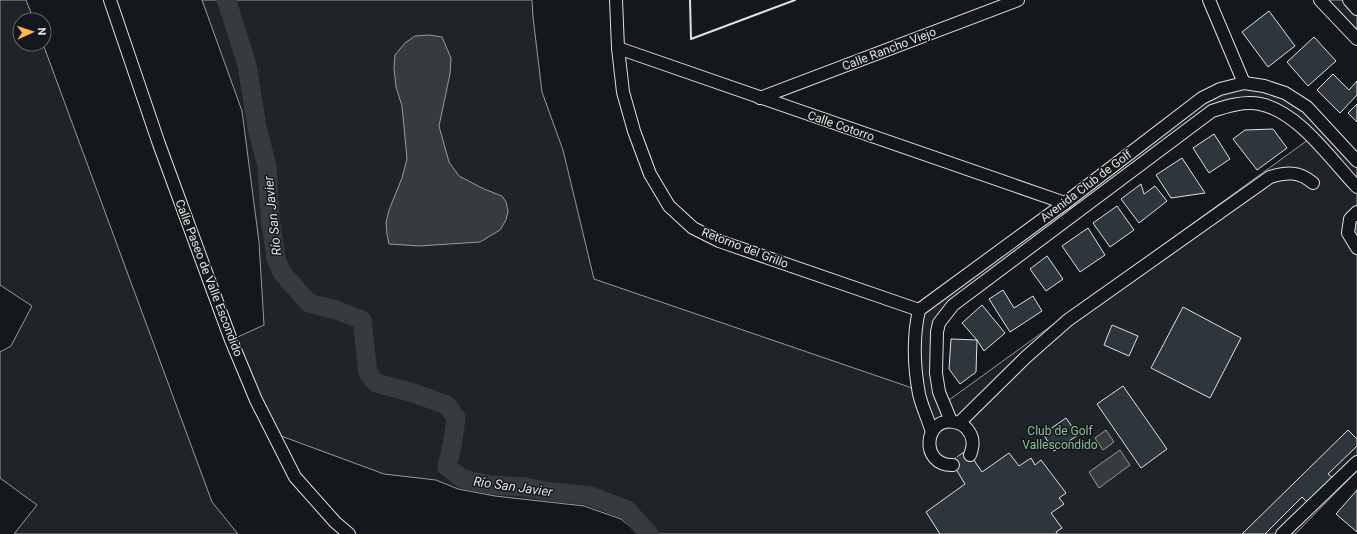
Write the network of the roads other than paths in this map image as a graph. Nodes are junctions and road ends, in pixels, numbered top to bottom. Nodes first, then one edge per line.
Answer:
1 (110, 0) edge
2 (616, 0) edge
3 (1018, 0) edge
4 (1209, 0) edge
5 (1320, 0) edge
6 (1349, 0) edge
7 (1357, 9) edge
8 (1357, 39) edge
9 (618, 48) junction
10 (1244, 83) junction
11 (760, 98) junction
12 (1202, 98) junction
13 (1212, 111) junction
14 (1357, 161) edge
15 (1313, 183) dead end
16 (1356, 183) edge
17 (1065, 203) junction
18 (1357, 212) edge
19 (1357, 248) edge
20 (923, 307) junction
21 (945, 315) junction
22 (916, 331) junction
23 (937, 332) junction
24 (955, 422) junction
25 (932, 432) junction
26 (970, 455) dead end
27 (1357, 462) edge
28 (954, 465) dead end
29 (349, 534) edge
30 (1282, 534) edge

1 - 29 street, Calle Paseo de Valle Escondido
2 - 9 street, Retorno del Grillo
3 - 11 street, Calle Rancho Viejo
4 - 10 street
5 - 8 street
6 - 7 street
9 - 11 street, Calle Cotorro
9 - 20 street, Retorno del Grillo
10 - 12 street, Avenida Club de Golf
10 - 14 street, Avenida Club de Golf
11 - 17 street, Calle Cotorro
12 - 13 street
12 - 17 street, Avenida Club de Golf
13 - 16 street, Avenida Club de Golf
13 - 21 street, Avenida Club de Golf
15 - 24 street
17 - 20 street, Avenida Club de Golf
18 - 19 street
20 - 21 street, Retorno del Grillo
20 - 22 street
21 - 23 street, Avenida Club de Golf
22 - 23 street
22 - 25 street
23 - 24 street, Avenida Club de Golf
24 - 25 street
24 - 26 street, Avenida Club de Golf
25 - 28 street
27 - 30 street

